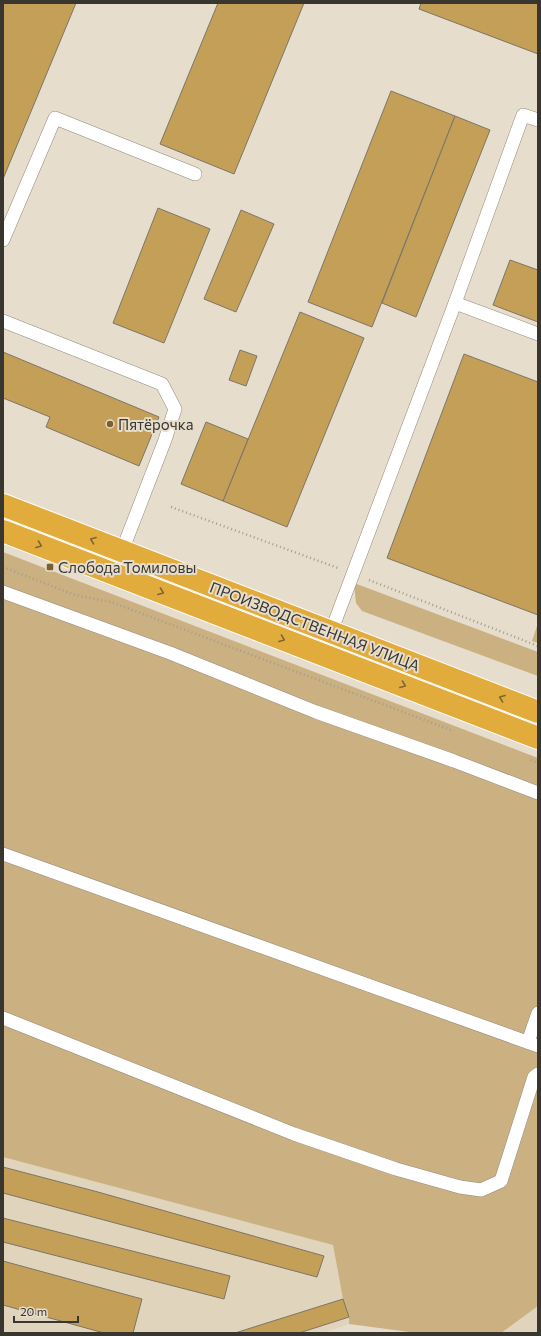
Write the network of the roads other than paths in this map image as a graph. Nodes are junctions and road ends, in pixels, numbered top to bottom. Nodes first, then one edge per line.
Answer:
1 (538, 120) edge
2 (195, 174) dead end
3 (3, 240) edge
4 (455, 303) junction
5 (3, 321) edge
6 (538, 334) edge
7 (3, 505) edge
8 (3, 531) edge
9 (122, 551) junction
10 (3, 592) edge
11 (331, 632) junction
12 (538, 712) edge
13 (538, 738) edge
14 (538, 793) edge
15 (3, 854) edge
16 (538, 1013) edge
17 (3, 1018) edge
18 (533, 1044) edge
19 (538, 1074) edge

1 - 4 lane
2 - 3 lane
4 - 6 lane
4 - 11 lane
5 - 9 lane
9 -> 7 highway, ПРОИЗВОДСТВЕННАЯ УЛИЦА
8 -> 13 highway, ПРОИЗВОДСТВЕННАЯ УЛИЦА
9 - 11 highway, ПРОИЗВОДСТВЕННАЯ УЛИЦА
10 - 14 lane
12 -> 11 highway, ПРОИЗВОДСТВЕННАЯ УЛИЦА
15 - 18 lane
16 - 18 lane
17 - 19 lane

